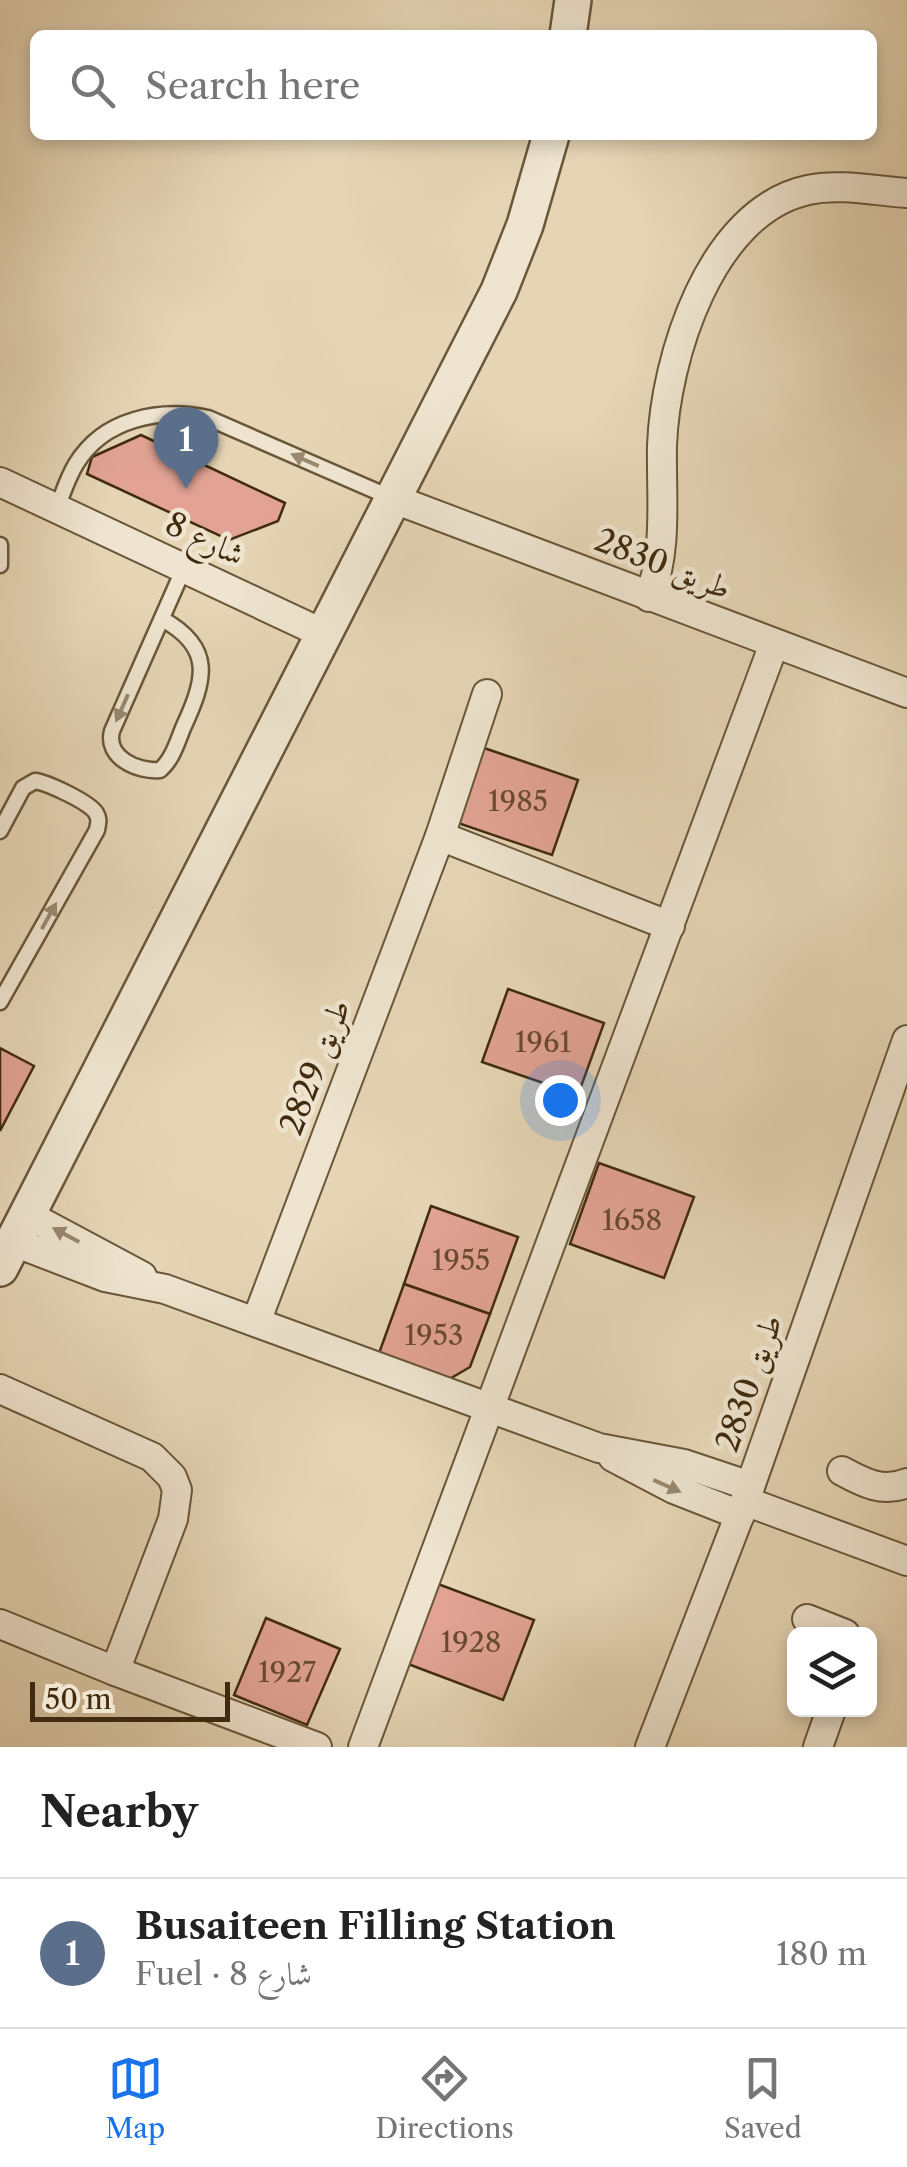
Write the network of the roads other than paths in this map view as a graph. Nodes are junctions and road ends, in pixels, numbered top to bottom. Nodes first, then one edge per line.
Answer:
1 (573, 0) edge
2 (569, 30) edge
3 (549, 140) edge
4 (907, 194) edge
5 (0, 482) edge
6 (394, 500) junction
7 (57, 508) junction
8 (0, 545) edge
9 (0, 566) edge
10 (184, 568) junction
11 (649, 597) junction
12 (162, 618) junction
13 (326, 635) junction
14 (774, 644) junction
15 (907, 693) edge
16 (487, 694) dead end
17 (0, 831) edge
18 (440, 836) junction
19 (670, 926) junction
20 (0, 1002) edge
21 (907, 1040) edge
22 (14, 1242) edge
23 (256, 1322) junction
24 (0, 1389) edge
25 (492, 1408) junction
26 (842, 1471) dead end
27 (907, 1483) edge
28 (745, 1501) junction
29 (907, 1561) edge
30 (807, 1618) dead end
31 (0, 1624) edge
32 (828, 1627) edge
33 (115, 1672) junction
34 (828, 1717) edge
35 (316, 1747) edge
36 (363, 1747) edge
37 (650, 1747) edge
38 (818, 1747) edge

1 - 2 street
3 - 6 street
4 - 11 street
5 - 7 street, شارع 8
6 -> 7 lane
6 - 11 street, طريق 2830
6 - 13 street
7 - 10 street, شارع 8
8 - 9 lane
10 - 12 lane
10 - 13 street, شارع 8
11 - 14 street, طريق 2830
12 -> 12 lane
13 - 22 street
14 - 15 street, طريق 2830
14 - 19 street
16 - 18 street, طريق 2829
20 -> 17 lane
18 - 19 street
18 - 23 street, طريق 2829
19 - 25 street
21 - 28 street, طريق 2830
22 - 23 street
23 - 25 street
24 - 33 street
25 - 28 street
25 - 36 street
26 - 27 street
28 - 29 street
28 - 37 street, طريق 2830
30 - 32 street
31 - 33 street
33 - 35 street
34 - 38 street

